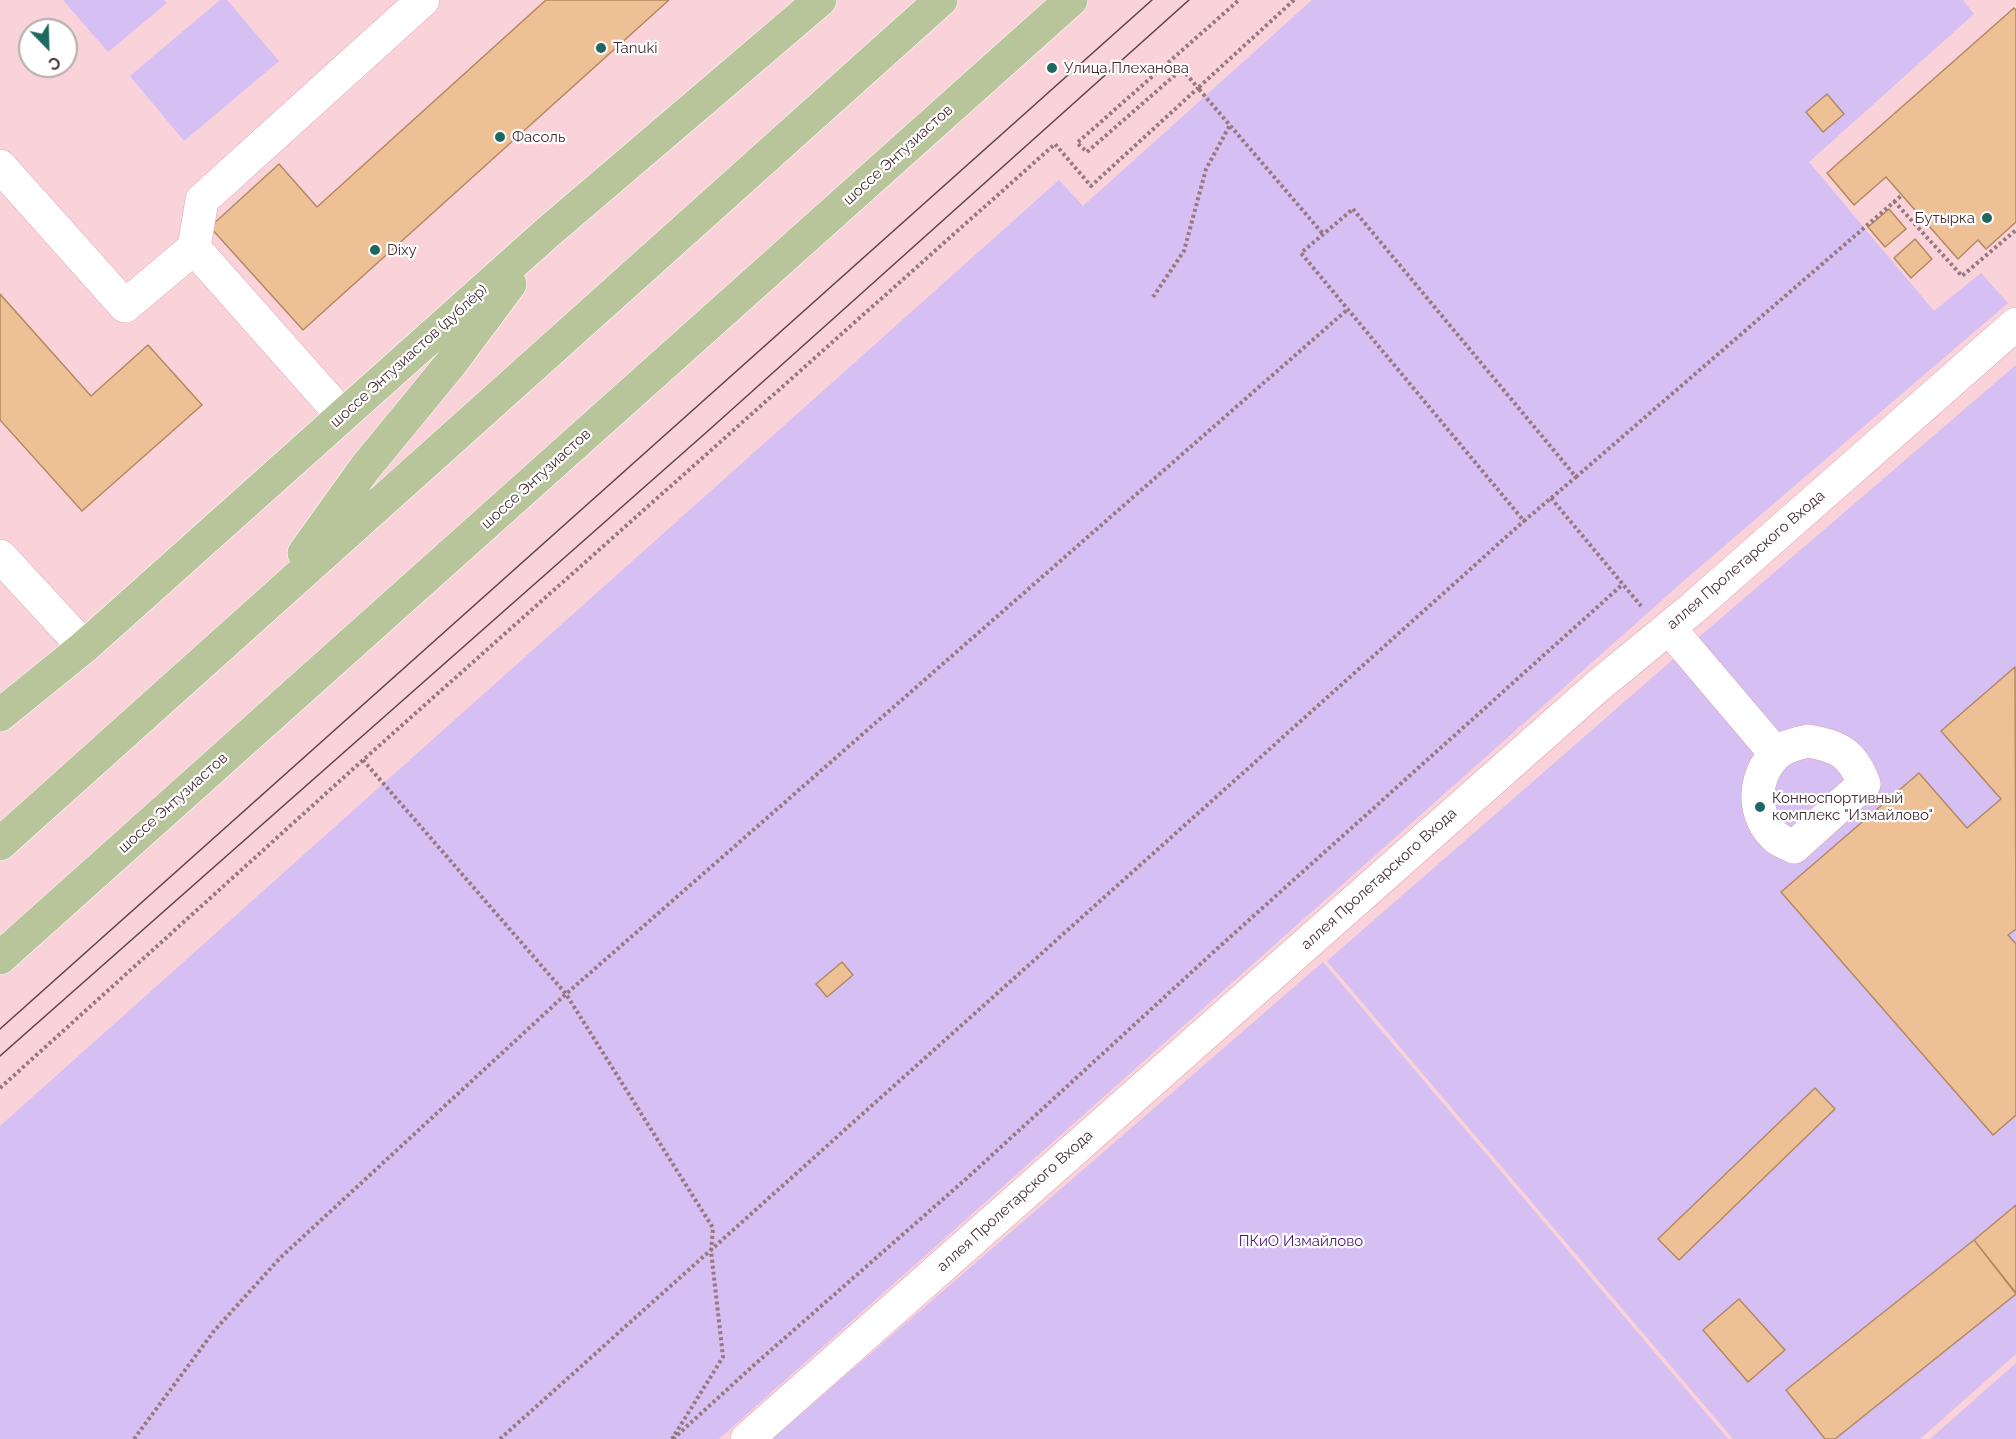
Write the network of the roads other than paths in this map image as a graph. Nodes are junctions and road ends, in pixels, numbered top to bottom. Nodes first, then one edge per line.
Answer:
1 (423, 0) edge
2 (820, 0) edge
3 (941, 0) edge
4 (1071, 0) edge
5 (0, 166) edge
6 (548, 232) junction
7 (194, 248) junction
8 (2016, 324) edge
9 (342, 415) junction
10 (0, 556) edge
11 (269, 602) junction
12 (1656, 618) junction
13 (84, 647) junction
14 (0, 715) edge
15 (1776, 754) dead end
16 (0, 844) edge
17 (0, 958) edge
18 (747, 1439) edge

1 - 7 street
2 - 6 main road, шоссе Энтузиастов (дублёр)
3 - 11 main road
4 - 17 main road, шоссе Энтузиастов
5 - 7 street
6 - 9 main road, шоссе Энтузиастов (дублёр)
6 - 11 main road
7 - 9 street
8 - 12 street, аллея Пролетарского Входа
9 - 13 main road, шоссе Энтузиастов (дублёр)
10 - 13 street
11 - 16 main road
12 - 15 street
12 - 18 street, аллея Пролетарского Входа
13 - 14 main road, шоссе Энтузиастов (дублёр)

